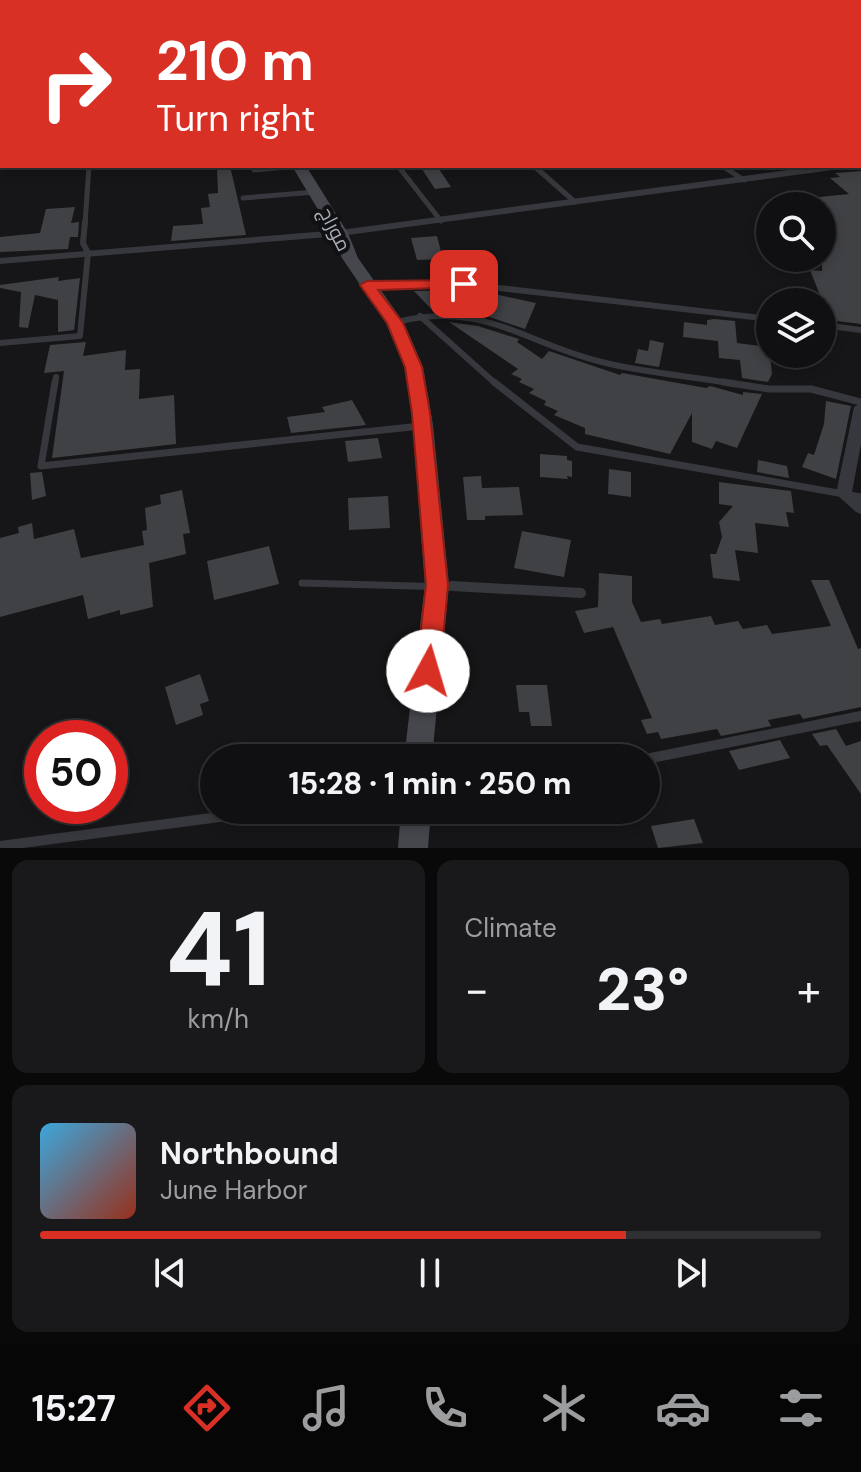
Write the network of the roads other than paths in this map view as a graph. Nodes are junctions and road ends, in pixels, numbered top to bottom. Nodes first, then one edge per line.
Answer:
1 (89, 168) edge
2 (276, 168) edge
3 (300, 168) edge
4 (400, 168) edge
5 (536, 168) edge
6 (725, 168) edge
7 (826, 168) edge
8 (254, 170) dead end
9 (744, 180) junction
10 (316, 192) junction
11 (243, 198) dead end
12 (575, 202) junction
13 (441, 221) junction
14 (340, 233) junction
15 (88, 253) junction
16 (0, 261) edge
17 (367, 285) junction
18 (420, 316) junction
19 (756, 317) edge
20 (395, 323) junction
21 (836, 327) edge
22 (861, 330) edge
23 (0, 343) edge
24 (56, 377) dead end
25 (861, 404) edge
26 (423, 425) junction
27 (844, 494) junction
28 (861, 497) edge
29 (861, 508) edge
30 (302, 583) dead end
31 (437, 585) junction
32 (581, 593) dead end
33 (861, 716) edge
34 (420, 744) edge
35 (660, 756) edge
36 (200, 820) edge
37 (415, 824) edge
38 (0, 846) edge
39 (413, 848) edge

1 - 15 lane
2 - 8 lane
3 - 10 main road, موراج
4 - 13 lane
5 - 12 lane
6 - 9 lane
7 - 9 street
9 - 12 street
10 - 11 lane
10 - 14 main road, موراج
12 - 13 street
13 - 14 street
14 - 15 street
14 - 17 main road, موراج
15 - 16 street
15 - 23 lane
17 - 19 lane
17 - 20 main road, موراج
18 - 20 lane
18 - 25 lane
18 - 27 lane
20 - 26 main road, موراج
21 - 22 lane
24 - 26 lane
25 - 27 street
26 - 31 main road, موراج
27 - 28 lane
27 - 29 street
30 - 31 lane
31 - 32 lane
31 - 34 main road, موراج
33 - 35 lane
36 - 38 lane
37 - 39 main road

